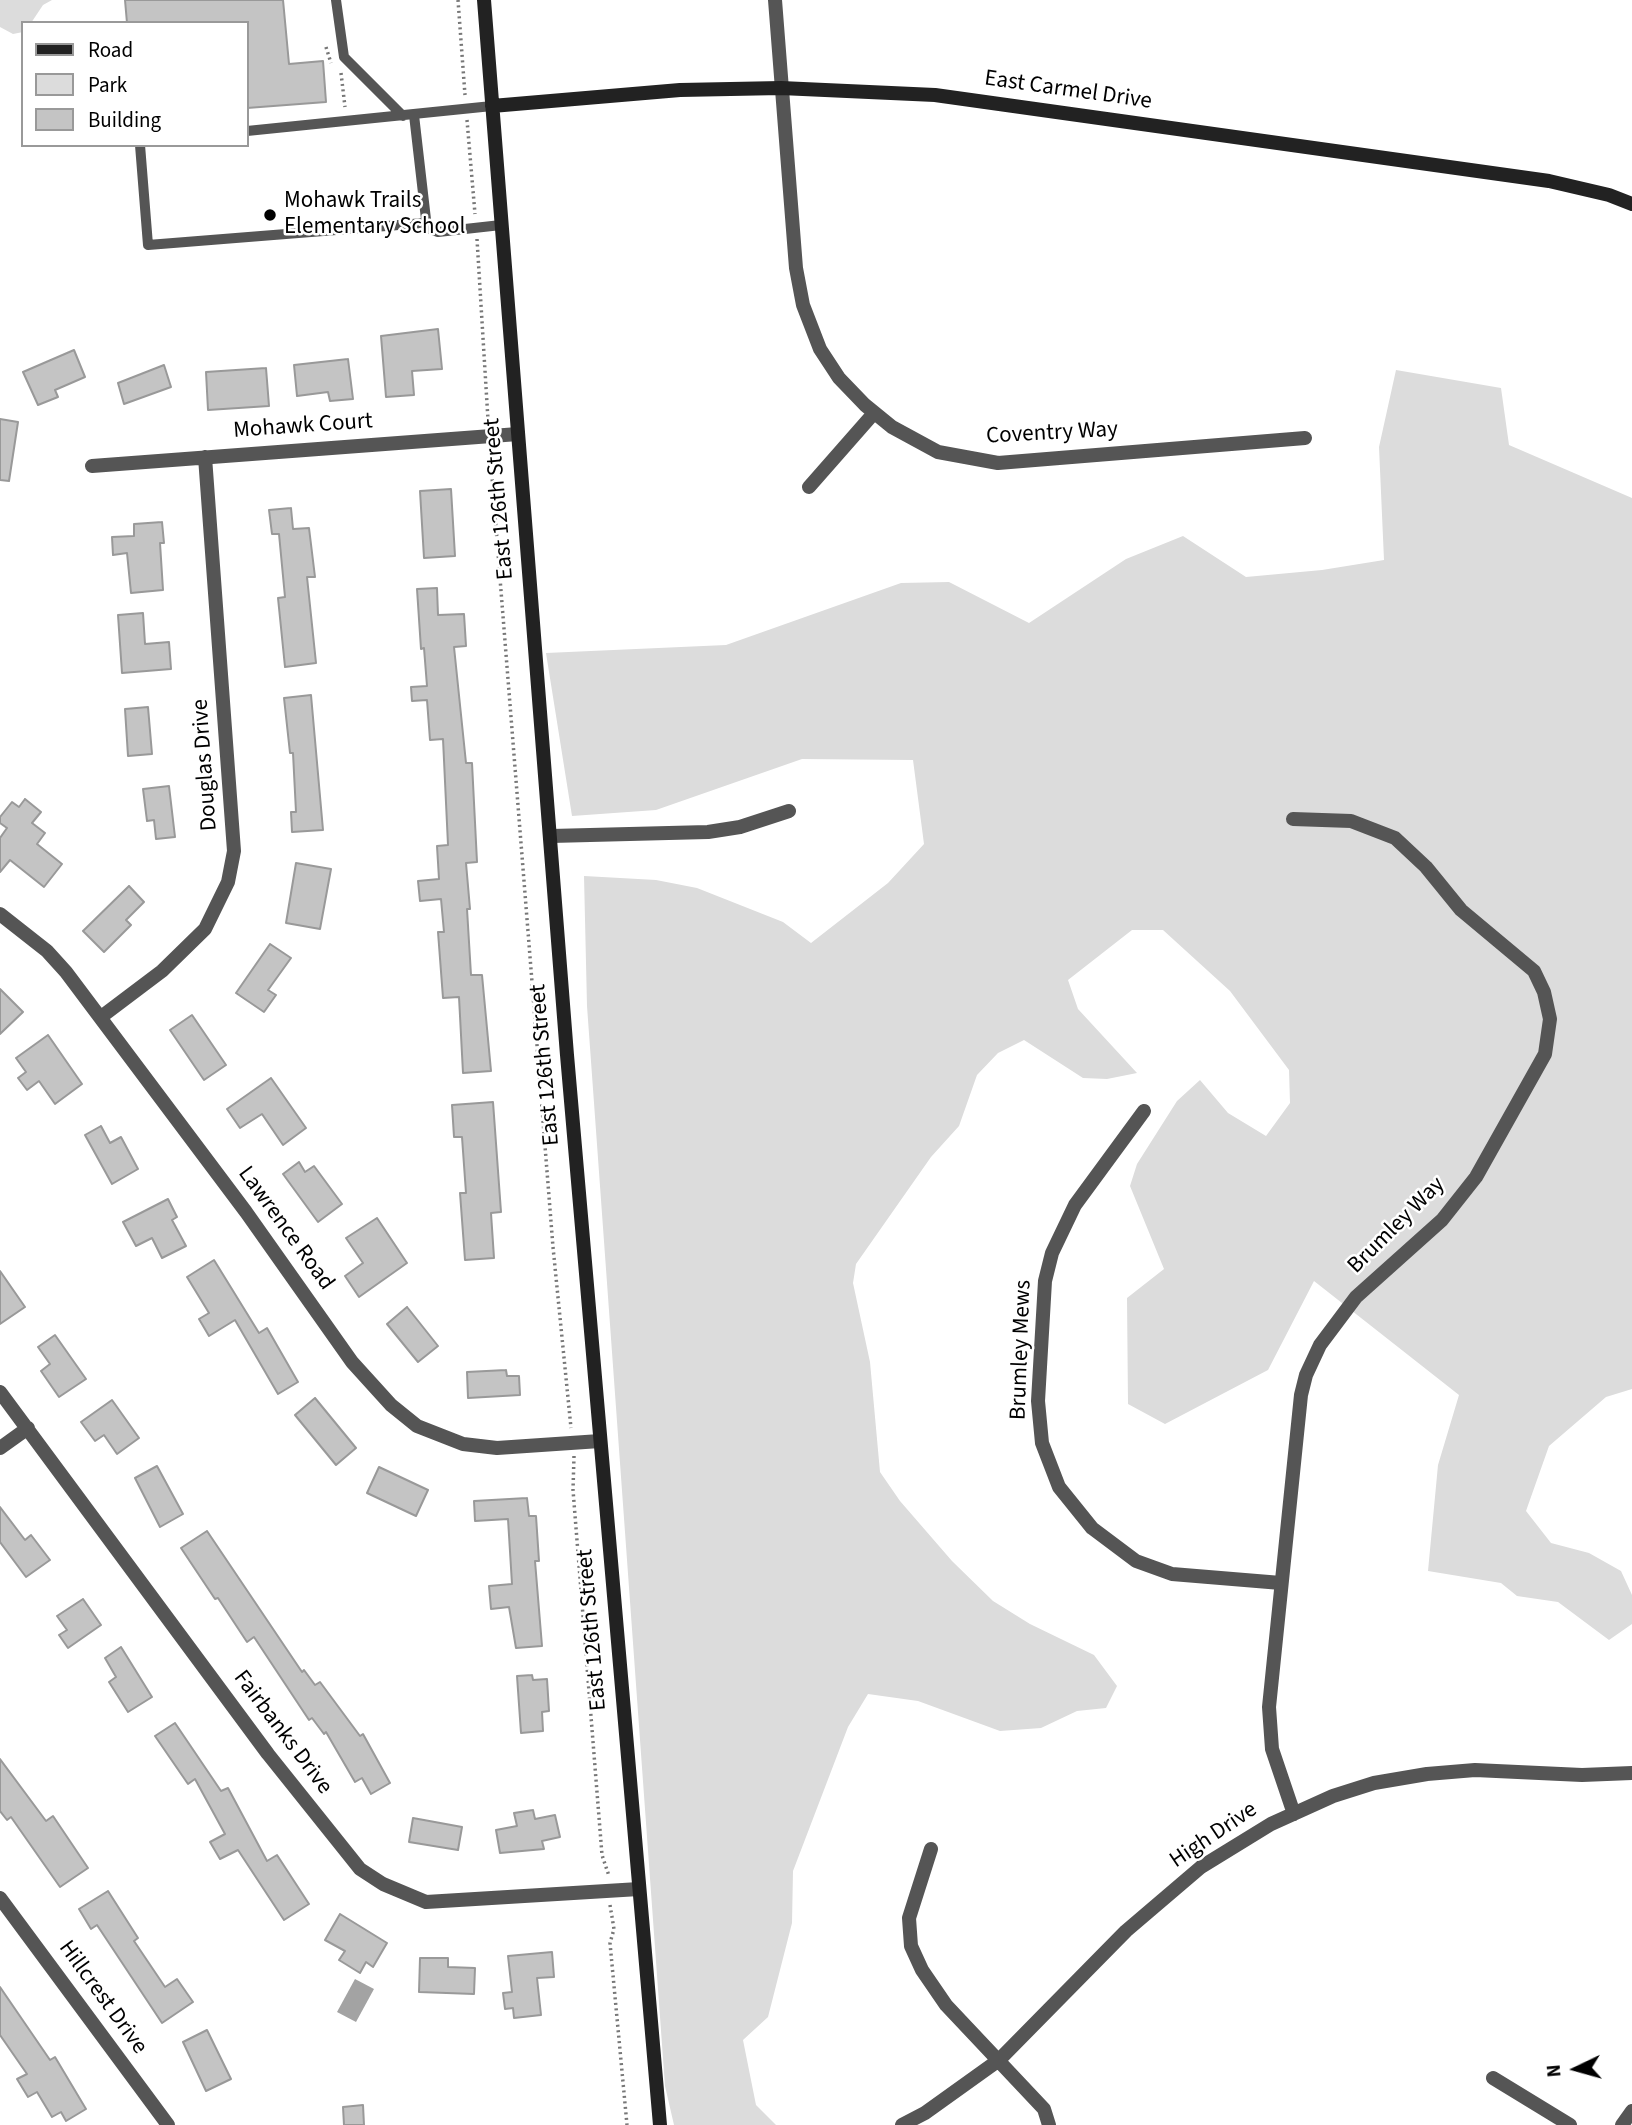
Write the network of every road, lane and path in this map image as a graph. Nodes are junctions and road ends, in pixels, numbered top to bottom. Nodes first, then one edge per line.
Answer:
1 (336, 0) edge
2 (458, 0) edge
3 (484, 0) edge
4 (775, 0) edge
5 (326, 36) dead end
6 (781, 89) junction
7 (465, 95) dead end
8 (492, 106) junction
9 (333, 110) dead end
10 (414, 115) junction
11 (403, 116) junction
12 (248, 131) edge
13 (469, 139) dead end
14 (140, 147) edge
15 (1632, 204) edge
16 (424, 223) junction
17 (502, 225) junction
18 (476, 228) junction
19 (874, 413) junction
20 (518, 435) junction
21 (489, 437) junction
22 (1305, 439) dead end
23 (205, 457) junction
24 (92, 466) dead end
25 (809, 487) dead end
26 (789, 811) dead end
27 (1293, 819) dead end
28 (551, 836) junction
29 (0, 914) edge
30 (101, 1017) junction
31 (1144, 1111) dead end
32 (0, 1392) edge
33 (28, 1428) junction
34 (600, 1441) junction
35 (572, 1444) junction
36 (0, 1448) edge
37 (1281, 1583) junction
38 (1632, 1773) edge
39 (1294, 1814) junction
40 (931, 1849) dead end
41 (639, 1889) junction
42 (610, 1891) junction
43 (0, 1898) edge
44 (999, 2060) junction
45 (1493, 2078) dead end
46 (1632, 2111) edge
47 (168, 2125) edge
48 (627, 2125) edge
49 (660, 2125) edge
50 (902, 2125) edge
51 (1049, 2125) edge
52 (1570, 2125) edge
53 (1622, 2125) edge

1 - 11 lane
2 - 7 path
3 - 8 street, East 126th Street
4 - 6 street, Coventry Way
5 - 9 path
6 - 8 street, East Carmel Drive
6 - 15 street, East Carmel Drive
6 - 19 street, Coventry Way
8 - 10 lane
8 - 17 street, East 126th Street
10 - 11 lane
10 - 16 lane
11 - 12 lane
13 - 18 path
14 - 16 lane
16 - 18 lane
17 - 18 lane
17 - 20 street, East 126th Street
18 - 21 path
19 - 22 street, Coventry Way
19 - 25 street
20 - 21 street, Mohawk Court
20 - 28 street, East 126th Street
21 - 23 street, Mohawk Court
21 - 35 path
23 - 24 street, Mohawk Court
23 - 30 street, Douglas Drive
26 - 28 street
27 - 37 street, Brumley Way
28 - 34 street, East 126th Street
29 - 30 street, Lawrence Road
30 - 35 street, Lawrence Road
31 - 37 street, Brumley Mews
32 - 33 street, Fairbanks Drive
33 - 36 street
33 - 42 street, Fairbanks Drive
34 - 35 street, Lawrence Road
34 - 41 street, East 126th Street
35 - 42 path
37 - 39 street, Brumley Way
38 - 39 street, High Drive
39 - 44 street, High Drive
40 - 44 street
41 - 42 street, Fairbanks Drive
41 - 49 street, East 126th Street
42 - 48 path
43 - 47 street, Hillcrest Drive
44 - 50 street, High Drive
44 - 51 street
45 - 52 street
46 - 53 street

